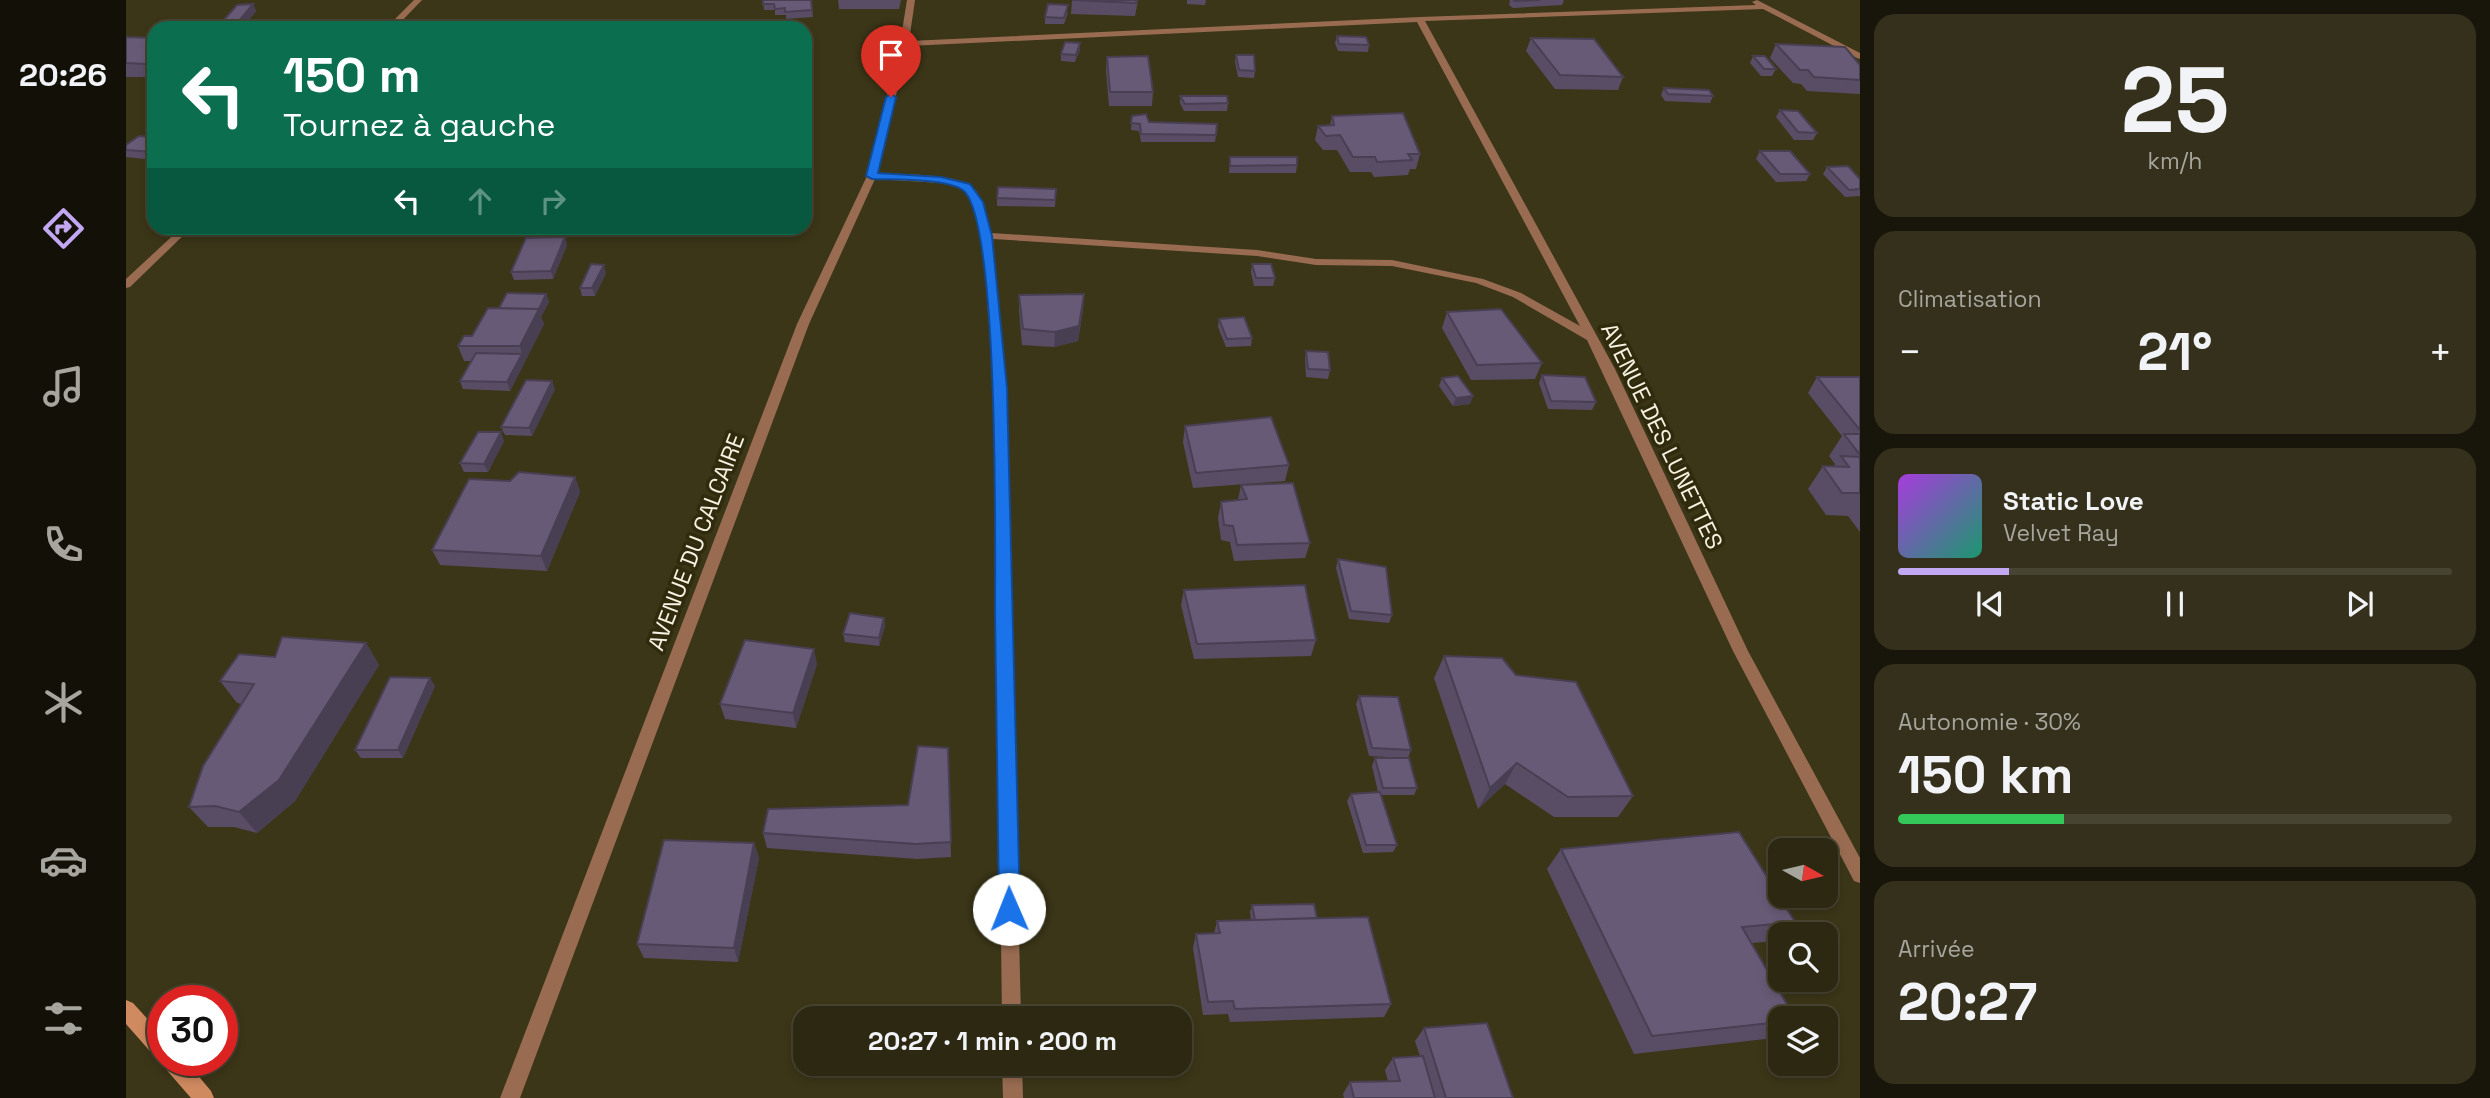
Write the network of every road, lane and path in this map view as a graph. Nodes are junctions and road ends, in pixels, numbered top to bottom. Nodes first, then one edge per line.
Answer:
1 (418, 0) edge
2 (911, 0) edge
3 (1753, 0) edge
4 (1762, 7) junction
5 (1420, 19) junction
6 (397, 21) edge
7 (904, 44) junction
8 (1860, 56) edge
9 (872, 176) junction
10 (179, 235) edge
11 (986, 236) junction
12 (126, 285) edge
13 (1592, 338) junction
14 (1860, 875) edge
15 (1012, 1006) edge
16 (126, 1010) edge
17 (147, 1033) edge
18 (185, 1076) edge
19 (1012, 1076) edge
20 (204, 1098) edge
21 (510, 1098) edge
22 (1013, 1098) edge

1 - 6 street
2 - 7 street, AVENUE DU CALCAIRE
3 - 4 street
4 - 5 street
4 - 8 street
5 - 7 street
5 - 13 street, AVENUE DES LUNETTES
7 - 9 street, AVENUE DU CALCAIRE
9 - 11 street
9 - 21 street, AVENUE DU CALCAIRE
10 - 12 street
11 - 13 street
11 - 15 street
13 - 14 street, AVENUE DES LUNETTES
16 - 17 street
18 - 20 street
19 - 22 street

